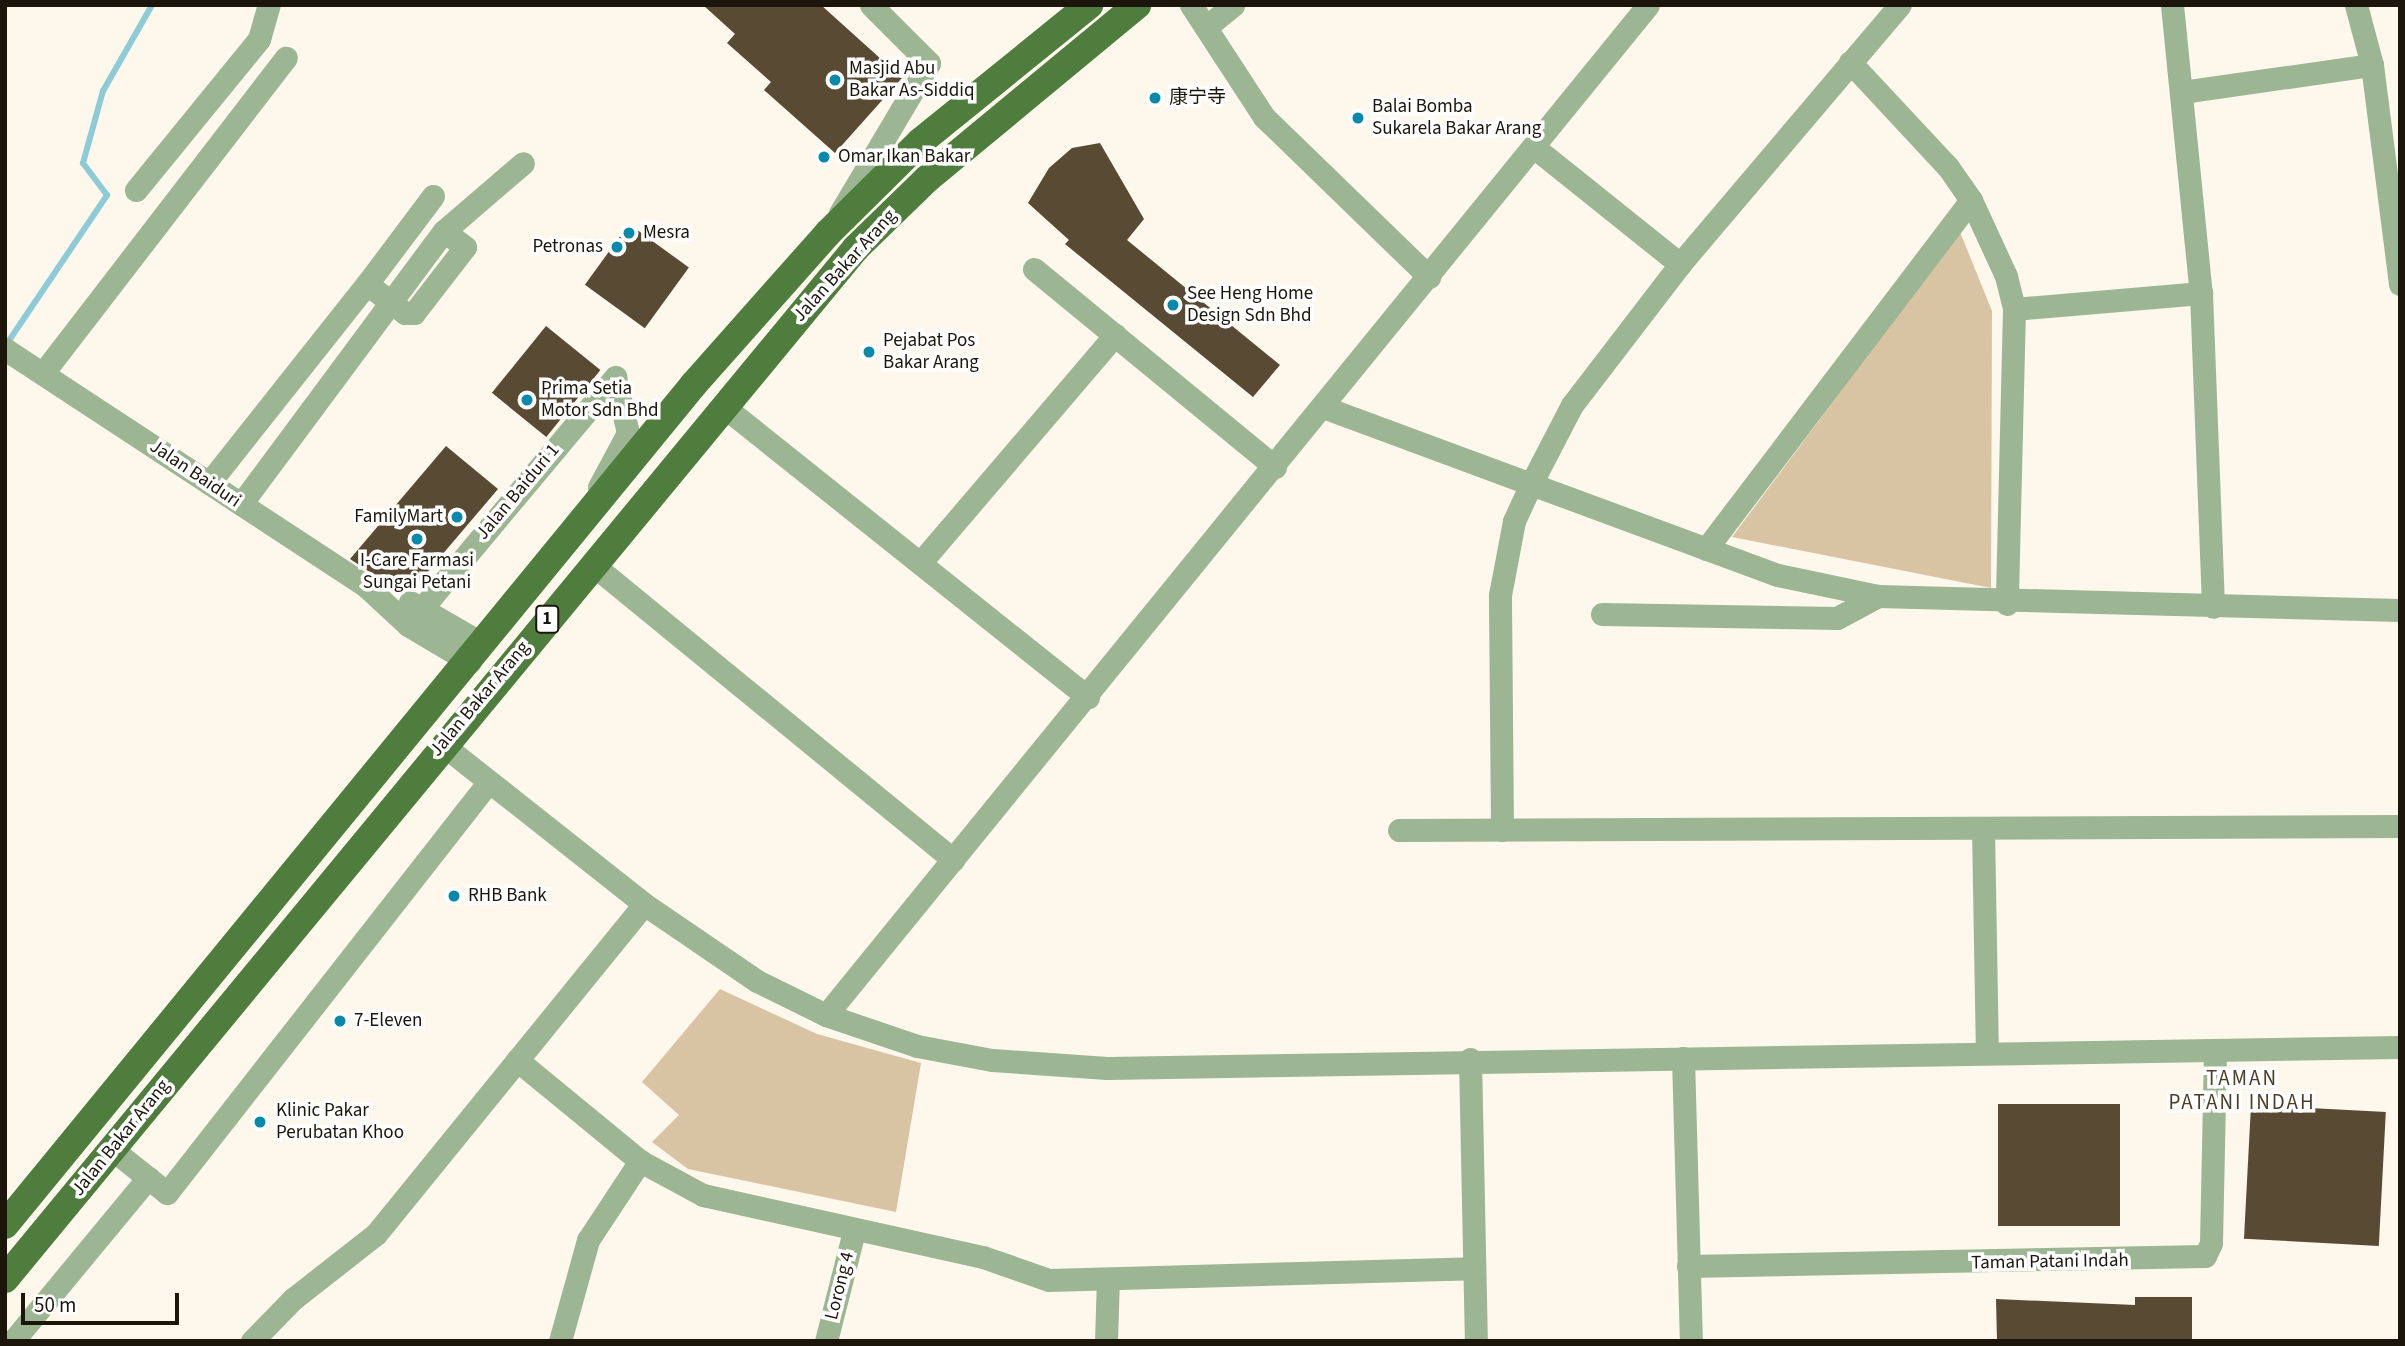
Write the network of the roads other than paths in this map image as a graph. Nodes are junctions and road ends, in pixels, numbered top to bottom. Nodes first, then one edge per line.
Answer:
1 (269, 5) edge
2 (1088, 5) edge
3 (1137, 5) edge
4 (1191, 5) edge
5 (1233, 5) edge
6 (1648, 5) edge
7 (1900, 5) edge
8 (2172, 5) edge
9 (2356, 5) edge
10 (877, 10) edge
11 (1206, 27) junction
12 (286, 58) dead end
13 (1850, 62) junction
14 (2372, 65) junction
15 (2182, 92) junction
16 (1535, 148) junction
17 (523, 163) dead end
18 (136, 190) dead end
19 (433, 196) dead end
20 (1971, 200) junction
21 (828, 233) junction
22 (1680, 264) junction
23 (1034, 269) dead end
24 (1429, 276) junction
25 (367, 284) junction
26 (2400, 284) edge
27 (2201, 293) junction
28 (390, 303) junction
29 (2014, 309) junction
30 (1115, 335) junction
31 (14, 354) edge
32 (43, 373) junction
33 (723, 406) junction
34 (1323, 407) junction
35 (1275, 467) junction
36 (209, 483) junction
37 (1531, 484) junction
38 (241, 504) junction
39 (587, 511) junction
40 (1706, 549) junction
41 (921, 562) junction
42 (593, 564) junction
43 (367, 587) junction
44 (1878, 596) junction
45 (2007, 604) junction
46 (423, 607) junction
47 (2213, 607) junction
48 (2400, 610) edge
49 (1602, 614) dead end
50 (476, 653) junction
51 (1088, 697) junction
52 (443, 745) junction
53 (487, 784) junction
54 (2400, 826) edge
55 (1983, 828) junction
56 (1399, 830) dead end
57 (1502, 830) junction
58 (953, 860) junction
59 (644, 904) junction
60 (826, 1015) junction
61 (2400, 1047) edge
62 (1987, 1050) junction
63 (2215, 1051) junction
64 (1683, 1058) junction
65 (1470, 1059) junction
66 (517, 1060) junction
67 (113, 1150) junction
68 (640, 1161) junction
69 (148, 1178) junction
70 (5, 1226) edge
71 (854, 1231) junction
72 (1688, 1265) junction
73 (1474, 1268) junction
74 (5, 1279) edge
75 (1108, 1279) junction
76 (264, 1337) edge
77 (13, 1341) edge
78 (560, 1341) edge
79 (826, 1341) edge
80 (1106, 1341) edge
81 (1476, 1341) edge
82 (1691, 1341) edge

1 - 18 street
2 - 21 main road, Jalan Bakar Arang / 1
3 - 33 main road, Jalan Bakar Arang / 1
4 - 11 street
5 - 11 street
6 - 16 street
7 - 13 street
8 - 15 street
9 - 14 street
10 - 21 street
11 - 24 street
12 - 32 street
13 - 20 street
13 - 22 street
14 - 15 street
14 - 26 street
15 - 27 street
16 - 22 street
16 - 24 street
17 - 28 street
19 - 25 street
20 - 29 street
20 - 40 street
21 - 39 main road, Jalan Bakar Arang / 1
22 - 37 street
23 - 30 street
24 - 34 street
25 - 28 street
25 - 36 street
27 - 29 street
27 - 47 street
28 - 38 street
29 - 45 street
30 - 35 street
30 - 41 street
31 - 32 street, Jalan Baiduri
32 - 36 street, Jalan Baiduri
33 - 41 street
33 - 42 main road, Jalan Bakar Arang / 1
34 - 35 street
34 - 37 street
35 - 51 street
36 - 38 street, Jalan Baiduri
37 - 40 street
37 - 57 street
38 - 43 street, Jalan Baiduri
39 - 46 street, Jalan Baiduri 1
39 - 50 main road, Jalan Bakar Arang / 1
40 - 44 street
41 - 51 street
42 - 52 main road, Jalan Bakar Arang / 1
42 - 58 street
43 - 46 street, Jalan Baiduri
43 - 50 street, Jalan Baiduri
44 - 45 street
44 - 49 street
45 - 47 street
46 - 50 street, Jalan Baiduri
47 - 48 street
50 - 70 main road, Jalan Bakar Arang / 1
51 - 58 street
52 - 53 street
52 - 67 main road, Jalan Bakar Arang / 1
53 - 59 street
53 - 69 street
54 - 55 street
55 - 57 street
55 - 62 street
56 - 57 street
58 - 60 street
59 - 60 street
59 - 66 street
60 - 65 street
61 - 63 street
62 - 63 street
62 - 64 street
63 - 72 street, Taman Patani Indah
64 - 65 street
64 - 72 street
65 - 73 street
66 - 68 street
66 - 76 street
67 - 69 street
67 - 74 main road, Jalan Bakar Arang / 1
68 - 71 street
68 - 78 street
69 - 77 street
71 - 75 street
71 - 79 street, Lorong 4
72 - 82 street
73 - 75 street
73 - 81 street
75 - 80 street

